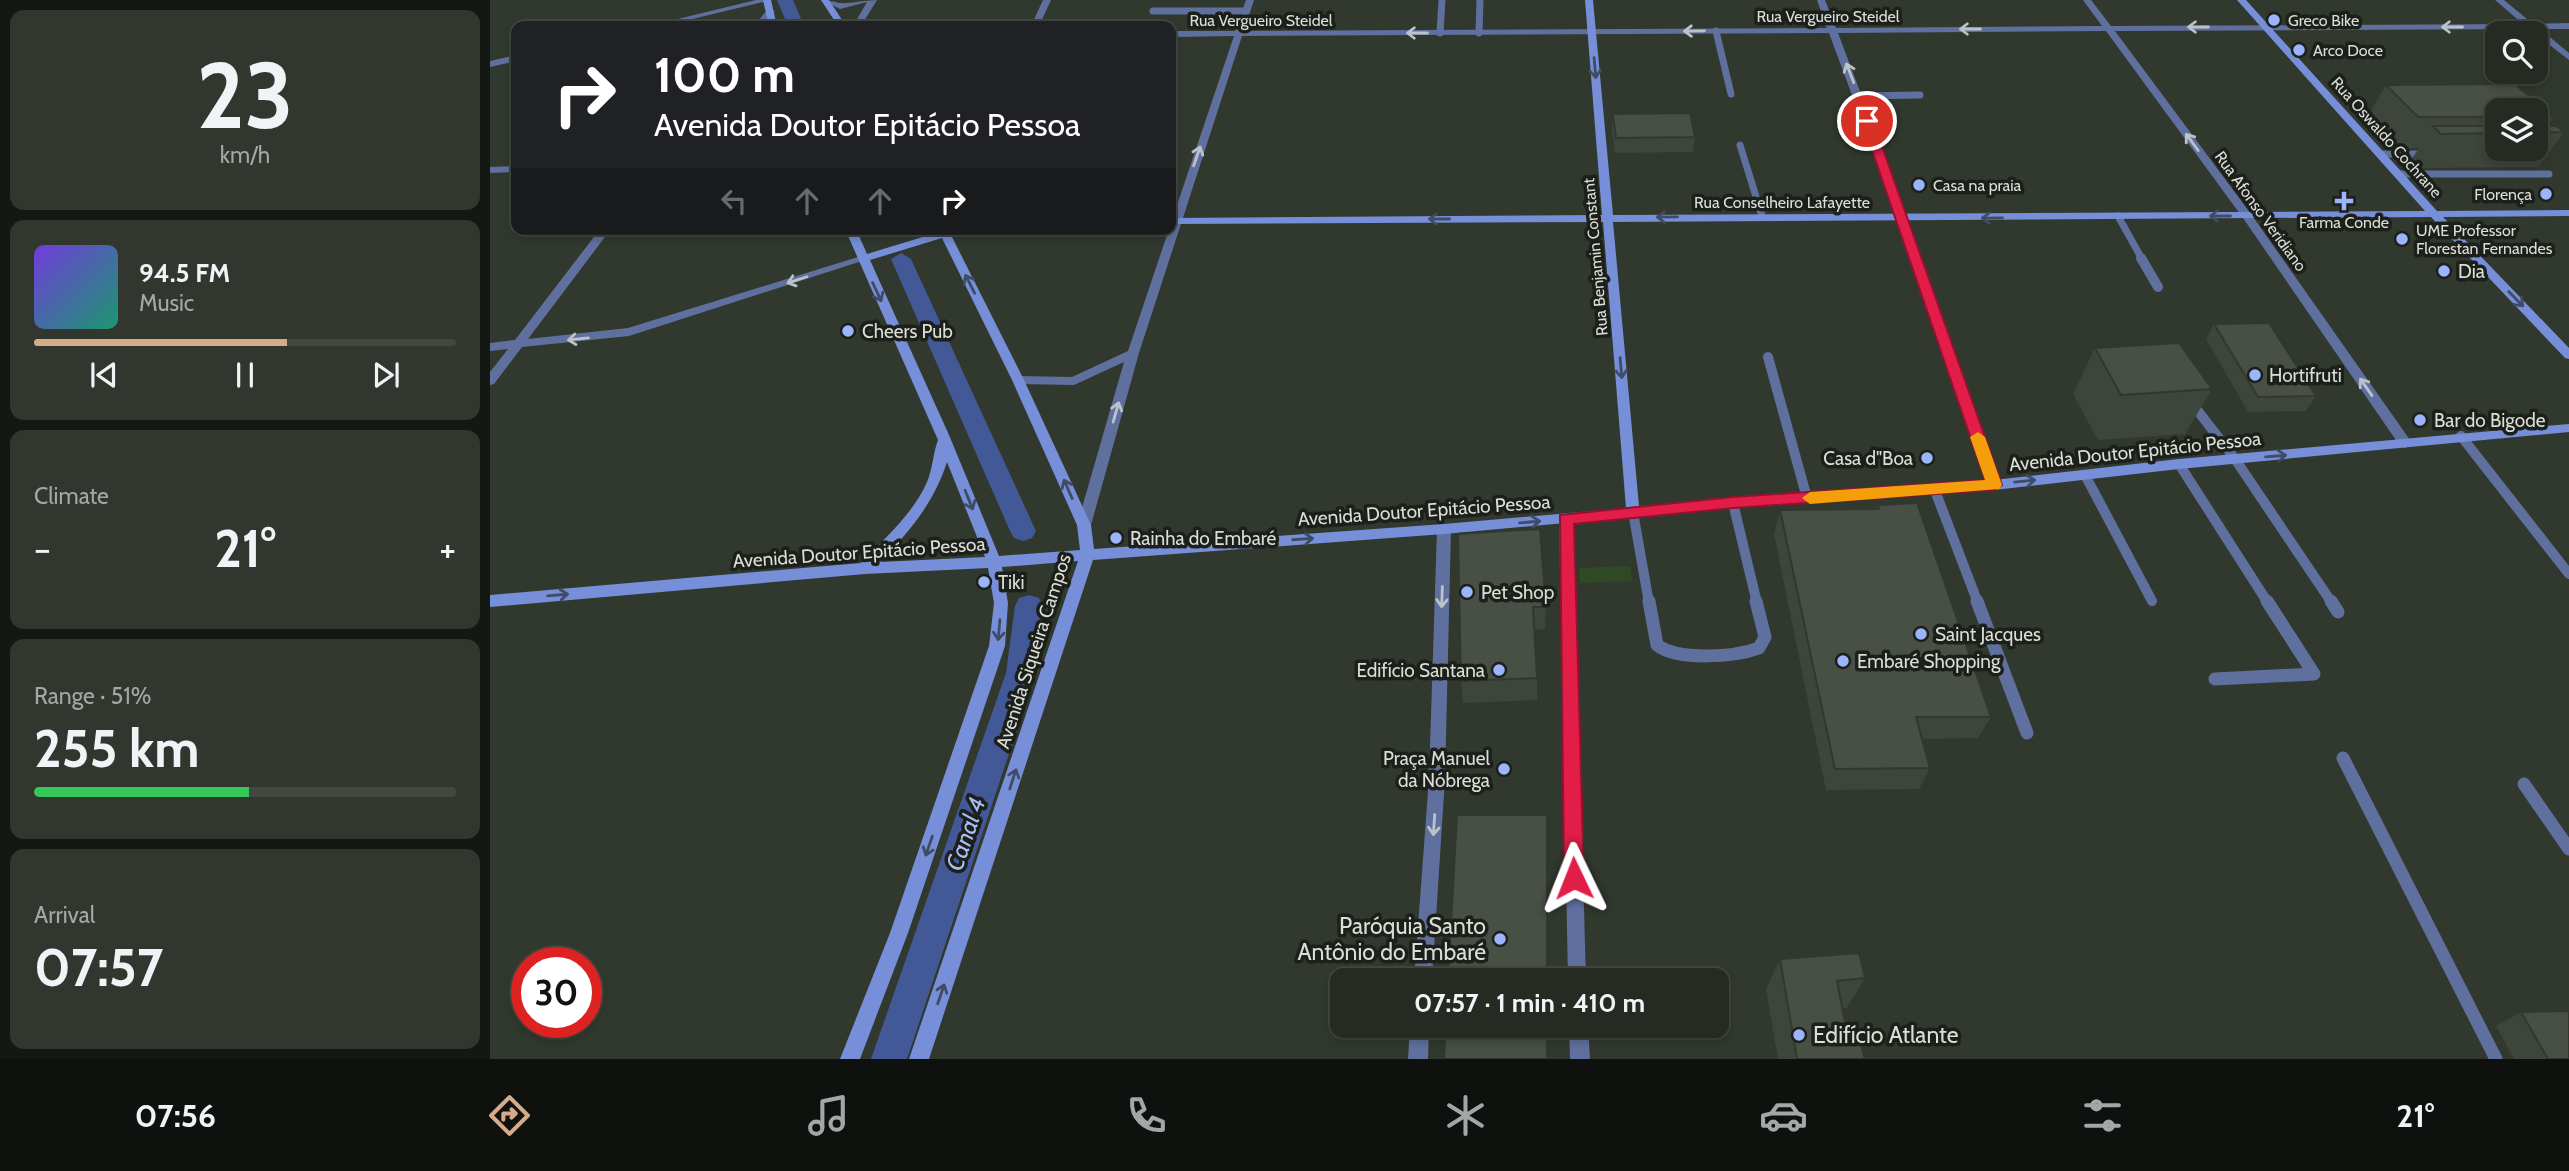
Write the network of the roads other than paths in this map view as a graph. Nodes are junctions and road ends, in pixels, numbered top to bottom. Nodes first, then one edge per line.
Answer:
1 (767, 0) edge
2 (825, 0) edge
3 (866, 0) edge
4 (873, 0) edge
5 (1046, 0) edge
6 (1250, 0) edge
7 (1442, 0) edge
8 (1480, 0) edge
9 (1589, 0) edge
10 (1821, 0) edge
11 (2087, 0) edge
12 (2241, 0) edge
13 (2499, 0) edge
14 (771, 11) junction
15 (1153, 11) dead end
16 (1246, 11) junction
17 (675, 21) edge
18 (762, 21) edge
19 (772, 21) edge
20 (839, 21) edge
21 (860, 21) edge
22 (1037, 21) edge
23 (2525, 21) edge
24 (2485, 26) edge
25 (2548, 26) edge
26 (2569, 26) edge
27 (2266, 27) junction
28 (2108, 28) junction
29 (1833, 30) junction
30 (1716, 31) junction
31 (1591, 32) junction
32 (1440, 33) junction
33 (1479, 33) junction
34 (1176, 34) edge
35 (1239, 34) junction
36 (2548, 40) edge
37 (2569, 57) edge
38 (511, 59) edge
39 (490, 64) edge
40 (1731, 94) dead end
41 (1920, 95) dead end
42 (1859, 96) junction
43 (1740, 145) dead end
44 (2381, 154) junction
45 (2435, 154) edge
46 (511, 169) edge
47 (490, 170) edge
48 (2398, 174) junction
49 (2549, 174) edge
50 (1176, 212) edge
51 (2569, 213) edge
52 (2435, 215) junction
53 (1762, 216) junction
54 (2118, 216) junction
55 (2247, 216) junction
56 (1608, 218) junction
57 (1903, 219) junction
58 (1176, 221) edge
59 (602, 235) edge
60 (852, 235) edge
61 (935, 235) edge
62 (946, 235) edge
63 (1169, 235) edge
64 (862, 259) junction
65 (2158, 287) dead end
66 (517, 346) junction
67 (490, 347) edge
68 (1133, 353) junction
69 (2569, 355) edge
70 (1768, 357) dead end
71 (1018, 380) junction
72 (490, 381) edge
73 (2185, 394) edge
74 (2569, 429) edge
75 (943, 435) junction
76 (2461, 436) junction
77 (2405, 443) junction
78 (2235, 459) junction
79 (2179, 464) junction
80 (2085, 475) junction
81 (1994, 485) junction
82 (1934, 488) junction
83 (1807, 498) junction
84 (1733, 503) junction
85 (1633, 512) junction
86 (1566, 519) junction
87 (1084, 525) junction
88 (1444, 529) junction
89 (1088, 554) junction
90 (994, 562) junction
91 (865, 568) junction
92 (2569, 574) edge
93 (490, 601) edge
94 (2152, 601) dead end
95 (2338, 612) dead end
96 (2215, 679) dead end
97 (2027, 733) dead end
98 (2343, 758) dead end
99 (2524, 784) dead end
100 (2569, 849) edge
101 (1424, 968) edge
102 (1577, 968) edge
103 (1419, 1038) edge
104 (1579, 1038) edge
105 (850, 1059) edge
106 (919, 1059) edge
107 (1418, 1059) edge
108 (1580, 1059) edge
109 (2496, 1059) edge

1 - 14 main road
1 - 17 street
2 - 3 street
2 - 20 main road
4 - 21 street
5 - 22 street
6 - 16 street
7 - 32 lane
8 - 33 lane
9 - 31 main road, Rua Benjamin Constant
10 - 29 street
11 - 28 street, Rua Afonso Veridiano
12 - 27 main road, Rua Oswaldo Cochrane
13 - 23 street
14 - 18 street
14 - 19 main road
15 - 16 lane
16 - 35 street
24 -> 27 street, Rua Vergueiro Steidel
25 - 26 street, Rua Vergueiro Steidel
27 -> 28 street, Rua Vergueiro Steidel
27 - 44 main road, Rua Oswaldo Cochrane
28 -> 29 street, Rua Vergueiro Steidel
55 -> 28 street, Rua Afonso Veridiano
29 - 30 street, Rua Vergueiro Steidel
42 -> 29 street
30 -> 31 street, Rua Vergueiro Steidel
30 - 40 lane
31 - 33 street, Rua Vergueiro Steidel
31 -> 56 main road, Rua Benjamin Constant
32 - 33 street, Rua Vergueiro Steidel
32 -> 35 street, Rua Vergueiro Steidel
34 - 35 street, Rua Vergueiro Steidel
50 -> 35 street
36 - 37 street
38 - 39 street
41 - 42 lane
42 - 57 street
43 - 53 lane
44 - 45 lane
44 - 48 main road, Rua Oswaldo Cochrane
46 - 47 street
48 - 49 lane
48 - 52 main road, Rua Oswaldo Cochrane
51 - 52 main road, Rua Conselheiro Lafayette
52 - 55 main road, Rua Conselheiro Lafayette
52 -> 69 main road, Rua Oswaldo Cochrane
53 -> 56 main road, Rua Conselheiro Lafayette
53 - 57 main road, Rua Conselheiro Lafayette
55 -> 54 main road, Rua Conselheiro Lafayette
54 -> 57 main road, Rua Conselheiro Lafayette
54 - 65 lane
77 -> 55 street, Rua Afonso Veridiano
56 -> 58 main road, Rua Conselheiro Lafayette
56 -> 85 main road, Rua Benjamin Constant
57 - 81 street
59 - 66 street
60 - 64 main road, Avenida Siqueira Campos
61 - 64 main road
71 -> 62 main road, Avenida Siqueira Campos
63 - 68 street
64 -> 66 street
64 -> 75 main road, Avenida Siqueira Campos
66 - 67 street
66 - 72 street
68 - 71 street
87 -> 68 street
70 - 83 lane
87 -> 71 main road, Avenida Siqueira Campos
73 - 78 lane
74 - 76 main road, Avenida Doutor Epitácio Pessoa
75 -> 90 main road, Avenida Siqueira Campos
75 - 91 main road
76 - 77 main road, Avenida Doutor Epitácio Pessoa
76 - 92 lane
78 -> 77 main road, Avenida Doutor Epitácio Pessoa
78 - 79 main road, Avenida Doutor Epitácio Pessoa
78 - 95 lane
79 - 80 main road, Avenida Doutor Epitácio Pessoa
79 - 96 lane
81 -> 80 main road, Avenida Doutor Epitácio Pessoa
80 - 94 lane
81 - 82 main road, Avenida Doutor Epitácio Pessoa
82 - 83 main road, Avenida Doutor Epitácio Pessoa
82 - 97 lane
83 - 84 main road, Avenida Doutor Epitácio Pessoa
84 - 85 main road, Avenida Doutor Epitácio Pessoa
84 - 85 lane
85 - 86 main road, Avenida Doutor Epitácio Pessoa
88 -> 86 main road, Avenida Doutor Epitácio Pessoa
86 - 102 street
87 - 89 main road, Avenida Siqueira Campos
89 -> 88 main road, Avenida Doutor Epitácio Pessoa
88 -> 101 street
89 - 90 main road, Avenida Doutor Epitácio Pessoa
106 -> 89 main road, Avenida Siqueira Campos
90 - 91 main road, Avenida Doutor Epitácio Pessoa
90 -> 105 main road, Avenida Siqueira Campos
93 -> 91 main road, Avenida Doutor Epitácio Pessoa
98 - 109 lane
99 - 100 lane
103 - 107 street
104 - 108 street

